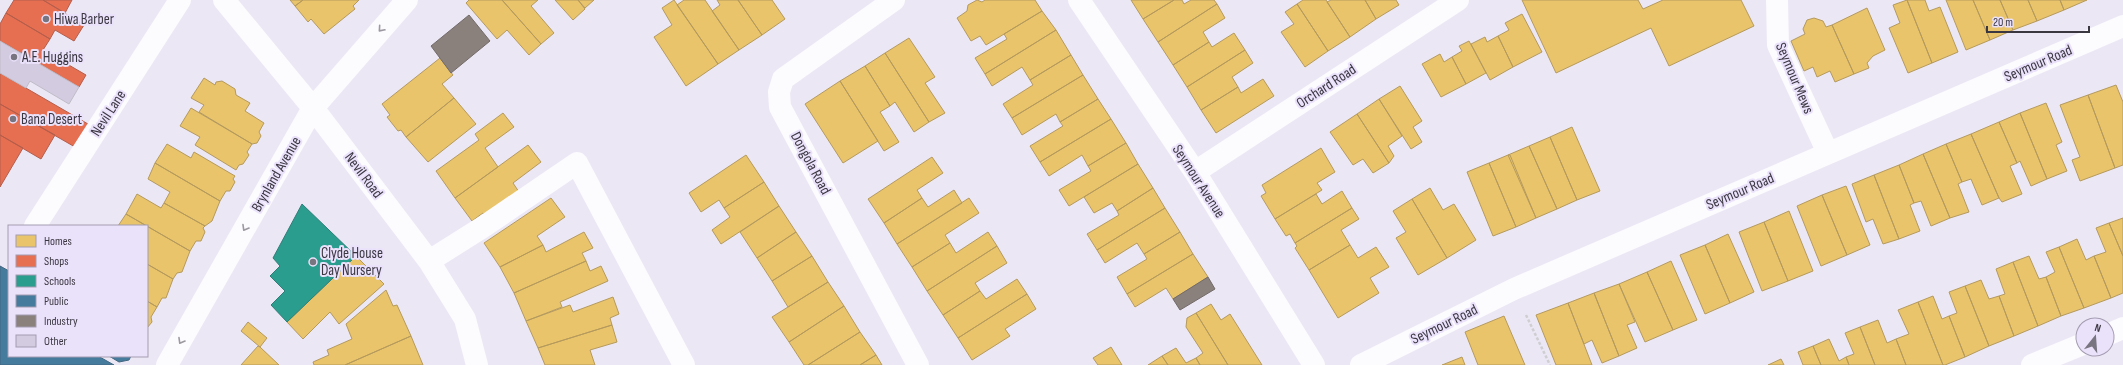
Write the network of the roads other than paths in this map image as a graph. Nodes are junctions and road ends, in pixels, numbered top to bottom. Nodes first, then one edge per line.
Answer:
1 (180, 0) edge
2 (224, 0) edge
3 (407, 0) edge
4 (894, 0) edge
5 (1079, 0) edge
6 (1458, 0) edge
7 (1777, 0) edge
8 (2123, 26) edge
9 (313, 108) junction
10 (1828, 153) junction
11 (1195, 172) junction
12 (36, 225) edge
13 (429, 260) junction
14 (2075, 347) edge
15 (167, 365) edge
16 (477, 365) edge
17 (684, 365) edge
18 (918, 365) edge
19 (1314, 365) edge
20 (1361, 365) edge
21 (2032, 365) edge

1 - 12 street, Nevil Lane
2 - 9 street, Nevil Road
3 -> 9 street, Brynland Avenue
4 - 18 street, Dongola Road
5 - 11 street, Seymour Avenue
6 - 11 street, Orchard Road
7 - 10 street, Seymour Mews
8 - 10 street, Seymour Road
9 - 13 street, Nevil Road
9 -> 15 street, Brynland Avenue
10 - 20 street, Seymour Road
11 - 19 street, Seymour Avenue
13 - 16 street, Nevil Road
13 - 17 street
14 - 21 street

